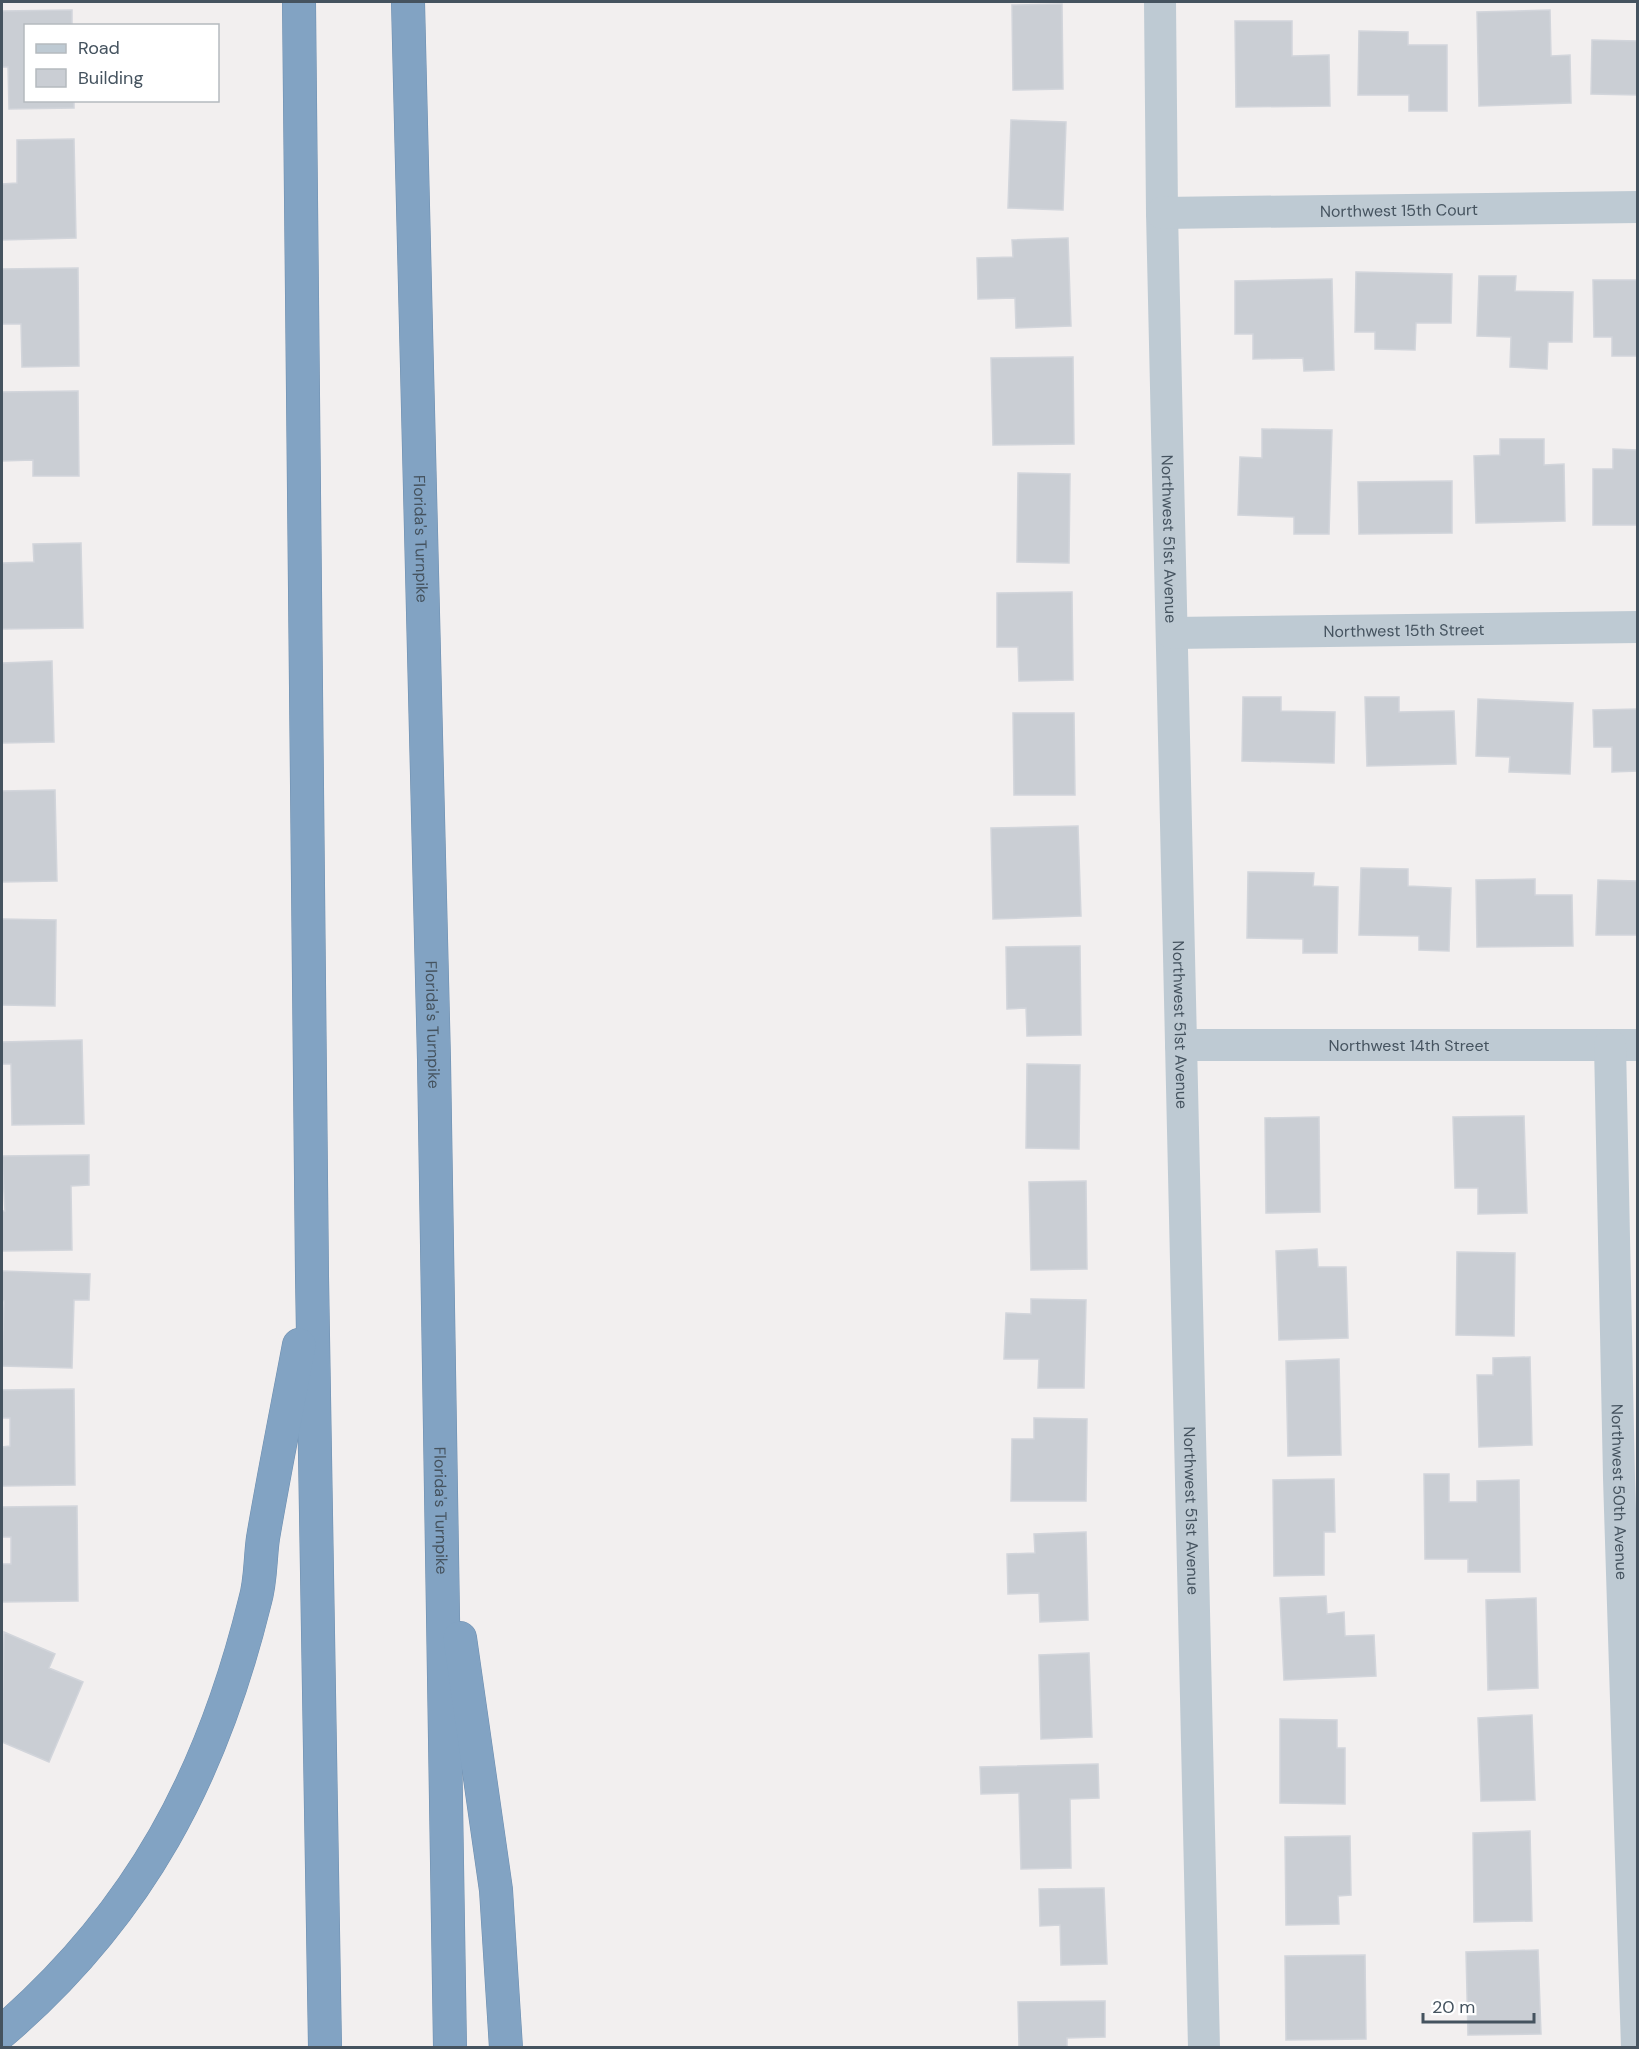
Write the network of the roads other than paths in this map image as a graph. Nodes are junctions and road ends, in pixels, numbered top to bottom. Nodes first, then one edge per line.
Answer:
1 (299, 2) edge
2 (408, 2) edge
3 (1160, 2) edge
4 (1638, 207) edge
5 (1162, 213) junction
6 (1638, 627) edge
7 (1172, 633) junction
8 (1181, 1045) junction
9 (1624, 1045) edge
10 (312, 1276) junction
11 (1628, 1478) edge
12 (440, 1498) junction
13 (1635, 1893) edge
14 (2, 2032) edge
15 (325, 2048) edge
16 (450, 2048) edge
17 (506, 2048) edge
18 (1204, 2048) edge
19 (1637, 2048) edge

1 - 10 highway
2 - 12 highway, Florida's Turnpike
3 - 5 street, Northwest 51st Avenue
4 - 5 street, Northwest 15th Court
5 - 7 street, Northwest 51st Avenue
6 - 7 street, Northwest 15th Street
7 - 8 street, Northwest 51st Avenue
8 - 9 street, Northwest 14th Street
8 - 18 street, Northwest 51st Avenue
9 - 11 street, Northwest 50th Avenue
10 - 14 highway
10 - 15 highway
11 - 13 street, Northwest 50th Avenue
12 - 16 highway, Florida's Turnpike
12 - 17 highway
13 - 19 street, Northwest 50th Avenue

